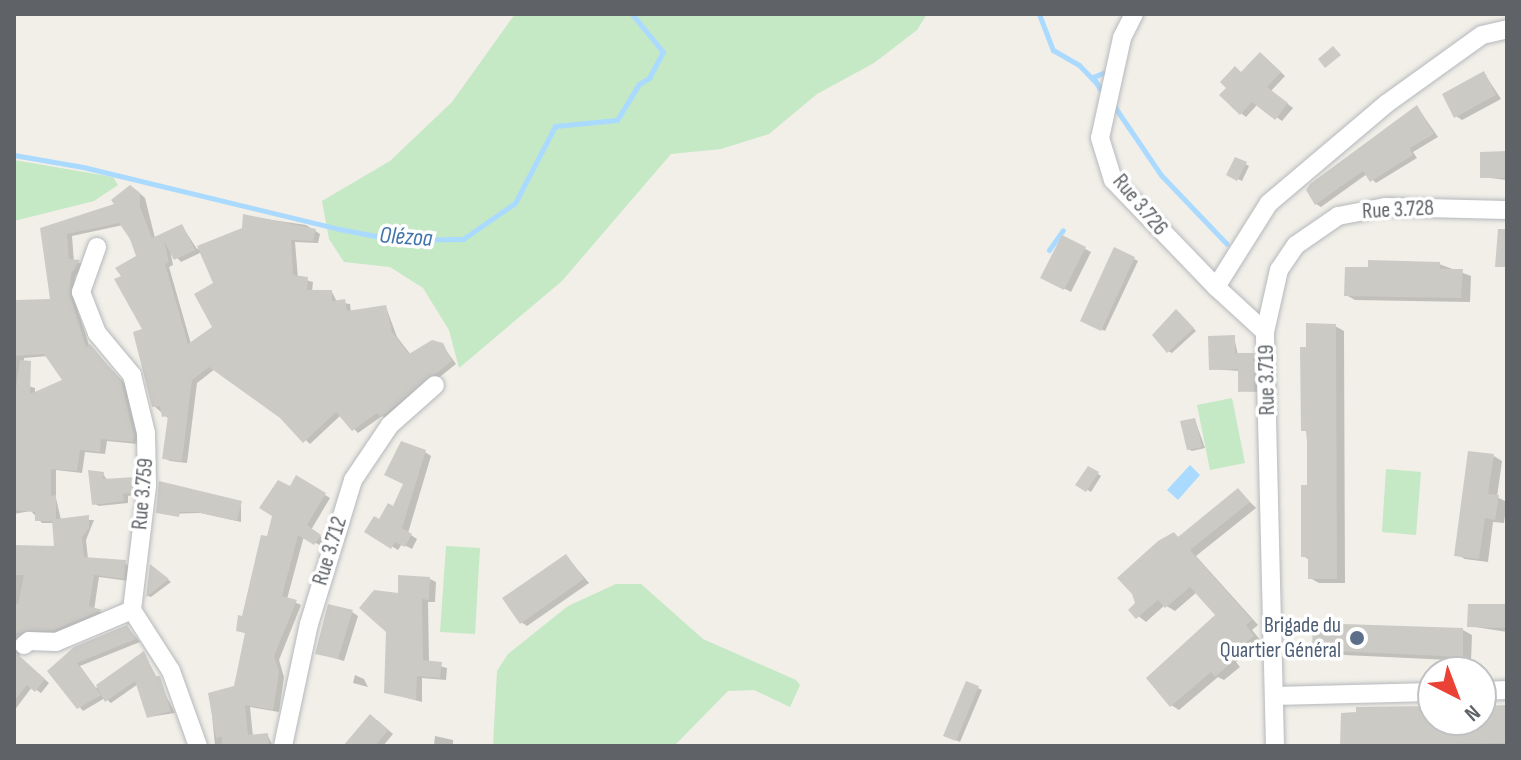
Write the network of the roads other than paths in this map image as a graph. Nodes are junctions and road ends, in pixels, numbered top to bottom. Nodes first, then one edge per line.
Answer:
1 (1134, 14) edge
2 (1507, 29) edge
3 (1507, 210) edge
4 (97, 247) dead end
5 (1216, 287) junction
6 (1265, 332) junction
7 (435, 385) dead end
8 (132, 610) junction
9 (24, 645) dead end
10 (1417, 692) edge
11 (1274, 696) junction
12 (198, 746) edge
13 (283, 746) edge
14 (1275, 746) edge

1 - 5 street, Rue 3.726
2 - 5 street
3 - 6 street, Rue 3.728
4 - 8 street, Rue 3.759
5 - 6 street, Rue 3.719
6 - 11 street, Rue 3.719
7 - 13 street, Rue 3.712
8 - 9 street
8 - 12 street
10 - 11 street
11 - 14 street, Rue 3.719

